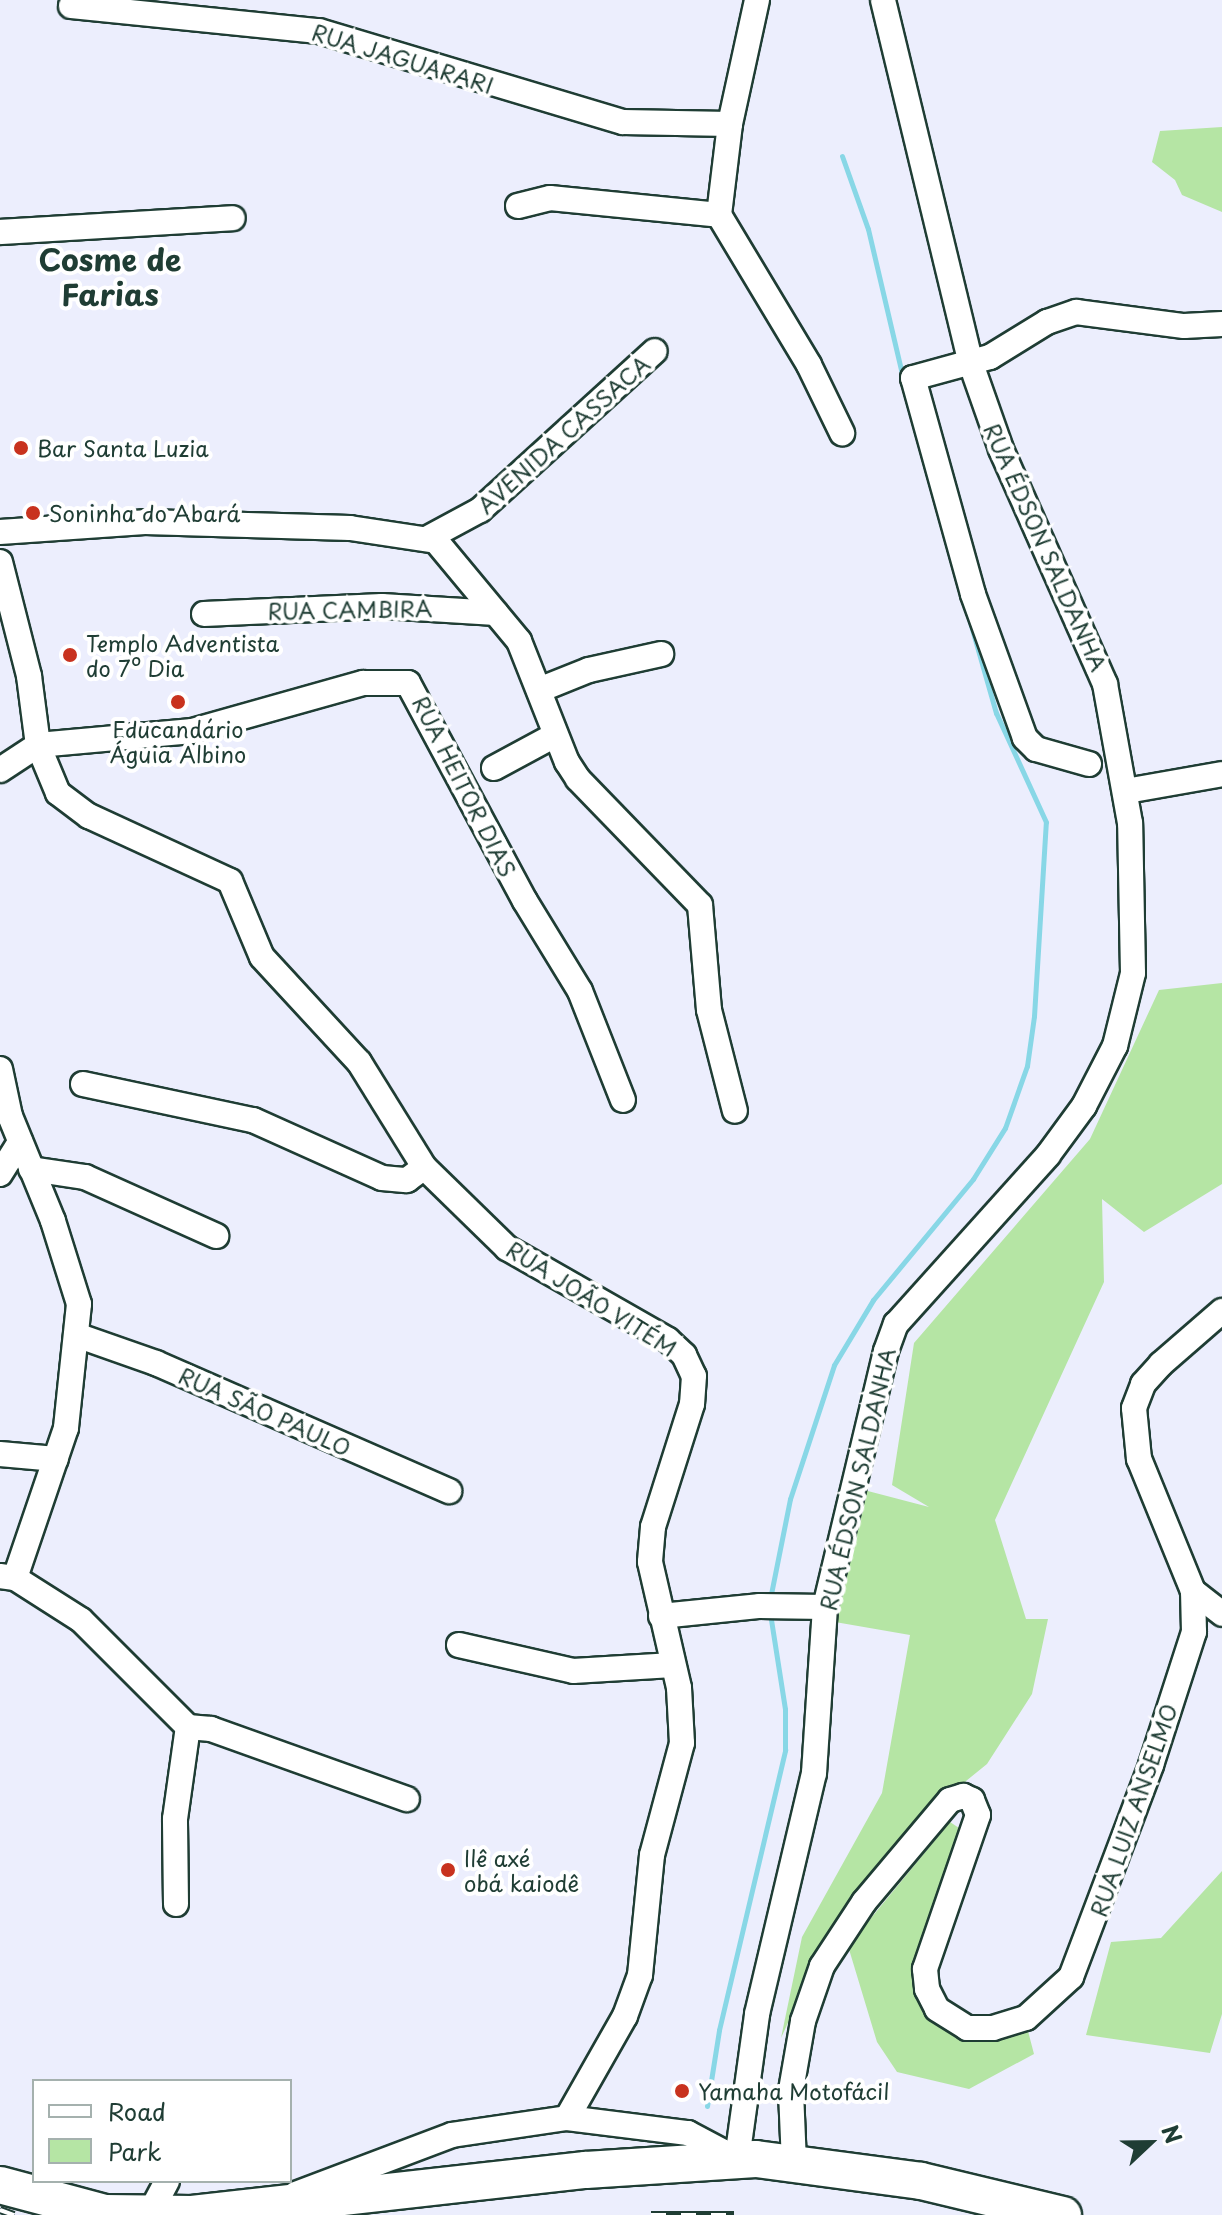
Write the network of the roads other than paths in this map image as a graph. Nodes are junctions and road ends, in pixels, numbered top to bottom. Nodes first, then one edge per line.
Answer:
1 (757, 0) edge
2 (883, 0) edge
3 (71, 6) dead end
4 (730, 124) junction
5 (518, 206) dead end
6 (719, 215) junction
7 (233, 218) dead end
8 (0, 232) edge
9 (1222, 324) edge
10 (655, 351) dead end
11 (971, 364) junction
12 (842, 433) dead end
13 (0, 532) edge
14 (428, 538) junction
15 (0, 562) edge
16 (496, 613) junction
17 (204, 614) dead end
18 (661, 654) dead end
19 (539, 690) junction
20 (555, 735) junction
21 (38, 745) junction
22 (1089, 764) dead end
23 (494, 768) dead end
24 (0, 770) edge
25 (1222, 774) edge
26 (1126, 791) junction
27 (0, 1072) edge
28 (83, 1084) dead end
29 (623, 1100) dead end
30 (735, 1111) dead end
31 (20, 1142) junction
32 (424, 1167) junction
33 (31, 1169) junction
34 (0, 1174) edge
35 (216, 1236) dead end
36 (1222, 1311) edge
37 (79, 1336) junction
38 (0, 1454) edge
39 (56, 1459) junction
40 (449, 1491) dead end
41 (8, 1577) edge
42 (1193, 1591) junction
43 (825, 1607) junction
44 (1222, 1614) edge
45 (661, 1616) junction
46 (459, 1645) dead end
47 (673, 1665) junction
48 (188, 1727) junction
49 (407, 1799) dead end
50 (176, 1904) dead end
51 (567, 2118) junction
52 (737, 2159) junction
53 (794, 2163) junction
54 (166, 2183) edge
55 (23, 2188) edge
56 (269, 2206) junction
57 (149, 2215) edge
58 (1063, 2215) edge

1 - 4 street
2 - 11 street, RUA ÉDSON SALDANHA
3 - 4 street, RUA JAGUARARI
4 - 6 street
5 - 6 street
6 - 12 street
7 - 8 street
9 - 11 street
10 - 14 street, AVENIDA CASSACA
11 - 22 street
11 - 26 street, RUA ÉDSON SALDANHA
13 - 14 street
14 - 16 street
15 - 21 street, RUA JOÃO VITÉM
16 - 17 street, RUA CAMBIRA
16 - 19 street
18 - 19 street
19 - 20 street
20 - 23 street
20 - 30 street
21 - 24 street
21 - 29 street, RUA HEITOR DIAS
21 - 32 street, RUA JOÃO VITÉM
25 - 26 street
26 - 43 street, RUA ÉDSON SALDANHA
27 - 31 street
28 - 32 street
31 - 33 street
31 - 34 street
32 - 45 street, RUA JOÃO VITÉM
33 - 35 street
33 - 37 street
36 - 42 street, RUA LUIZ ANSELMO
37 - 39 street
37 - 40 street, RUA SÃO PAULO
38 - 39 street
39 - 41 street
41 - 48 street
42 - 44 street
42 - 53 street, RUA LUIZ ANSELMO
43 - 45 street
43 - 52 street, RUA ÉDSON SALDANHA
45 - 47 street, RUA JOÃO VITÉM
46 - 47 street
47 - 51 street, RUA JOÃO VITÉM
48 - 49 street
48 - 50 street
51 - 52 street
51 - 56 street
52 - 53 highway
52 - 56 highway
53 - 58 highway
54 - 57 street
55 - 57 highway
56 - 57 highway

